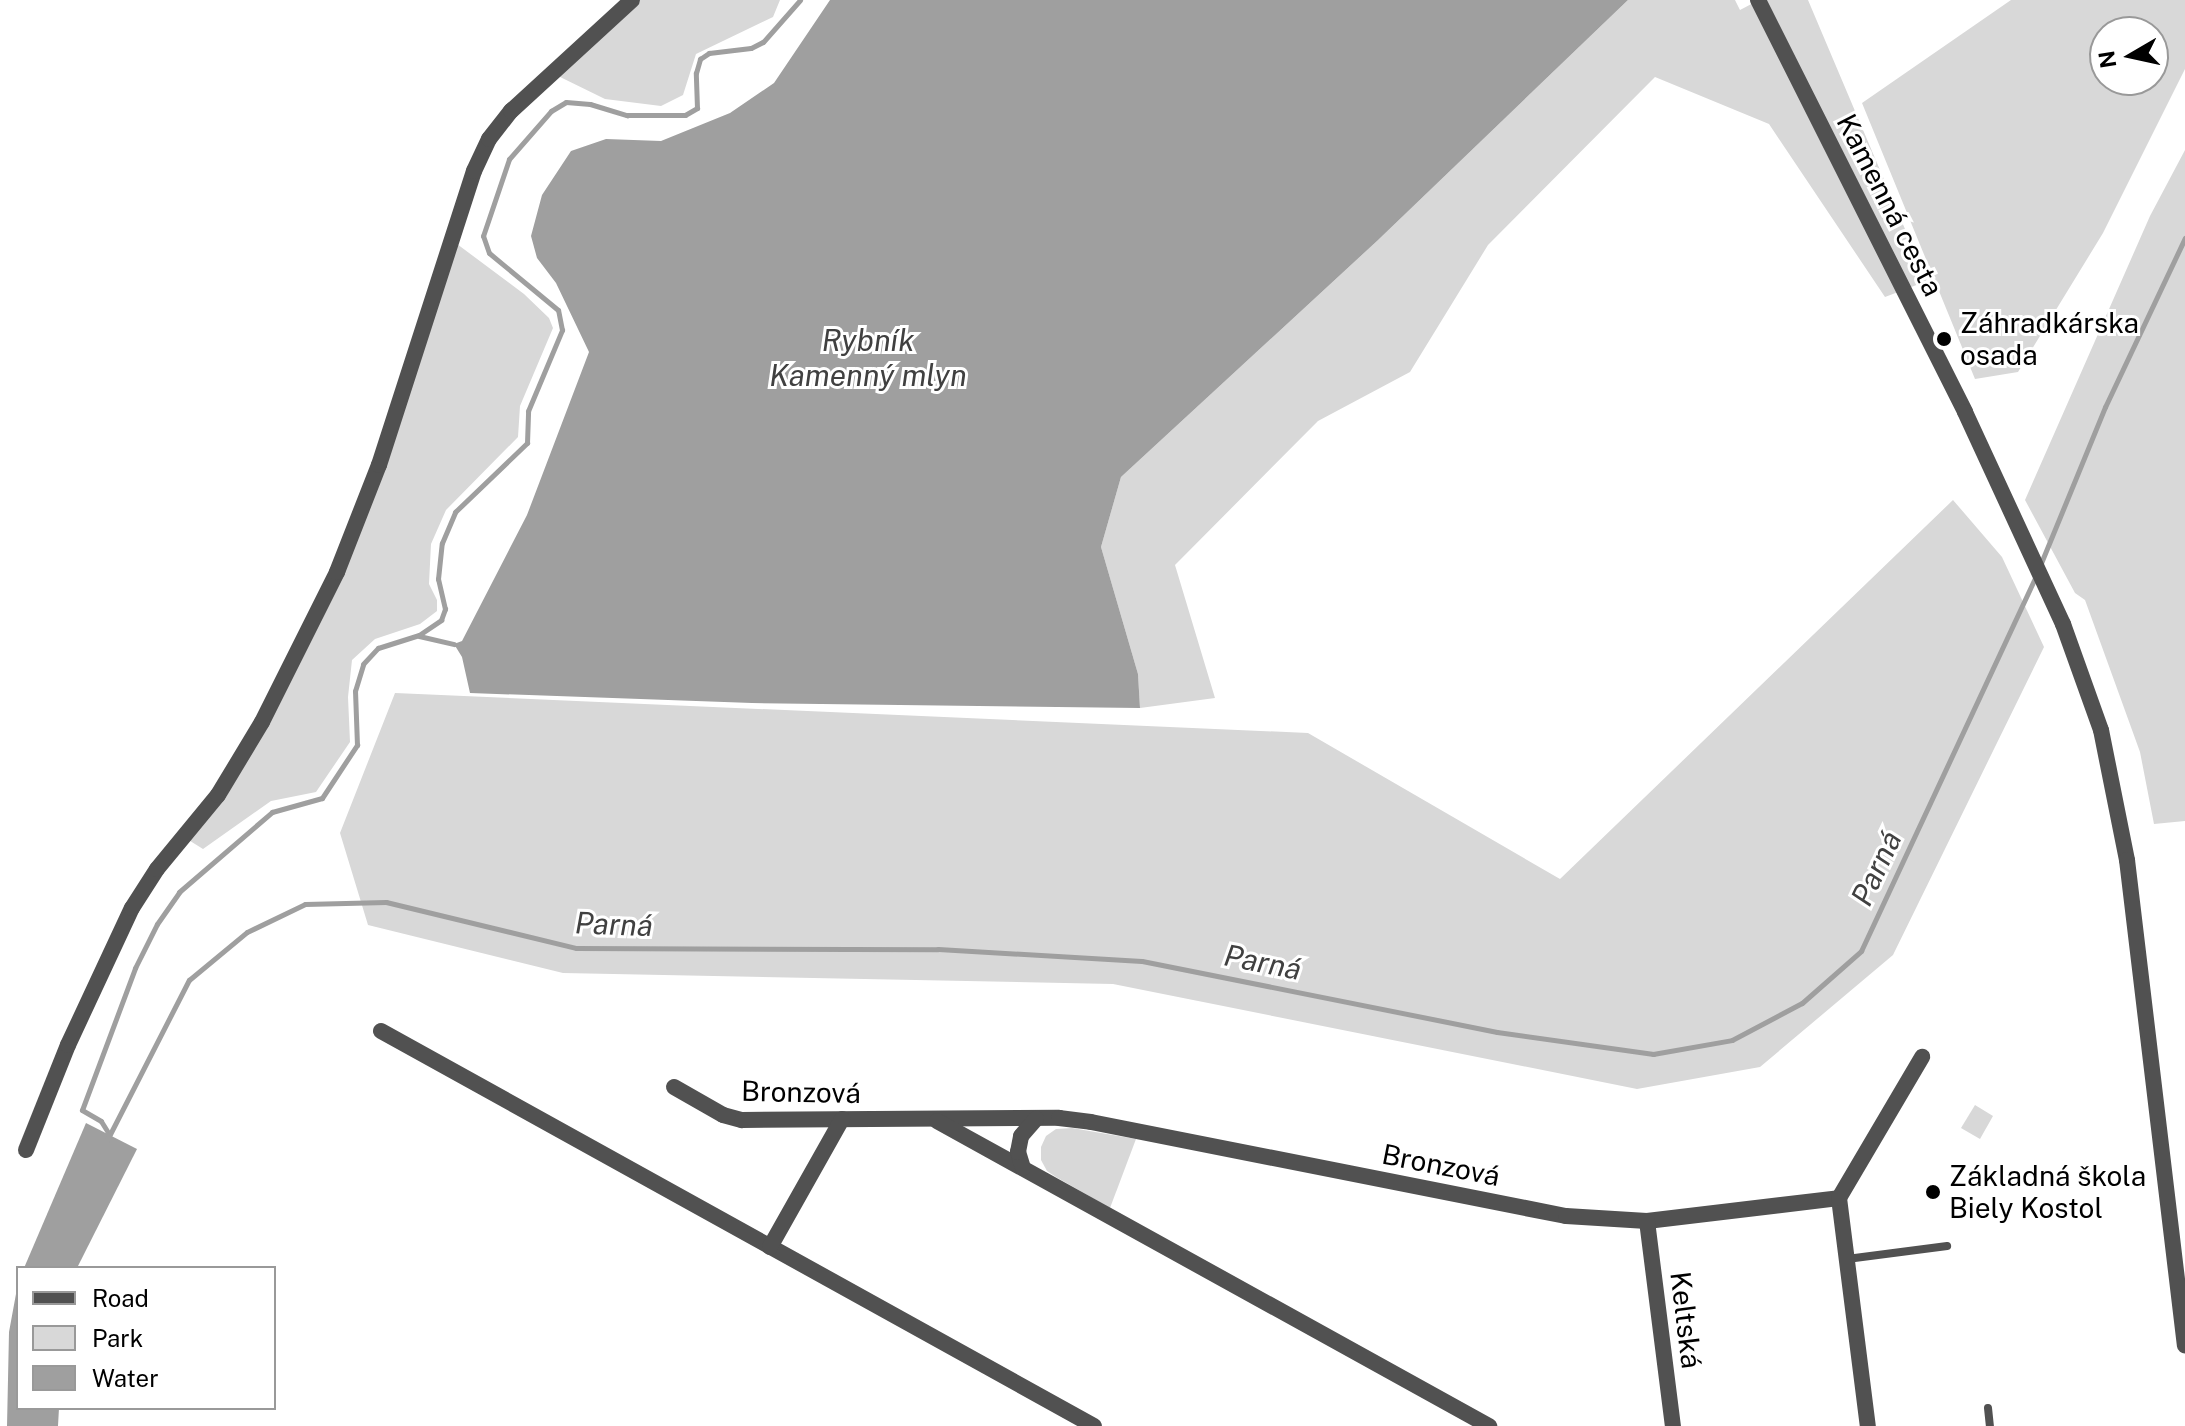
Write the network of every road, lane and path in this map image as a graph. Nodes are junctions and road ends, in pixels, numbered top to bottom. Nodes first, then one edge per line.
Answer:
1 (632, 0) edge
2 (1758, 0) edge
3 (381, 1031) dead end
4 (1922, 1057) dead end
5 (674, 1087) dead end
6 (842, 1119) junction
7 (933, 1119) junction
8 (1036, 1119) junction
9 (26, 1150) dead end
10 (1023, 1168) junction
11 (1839, 1198) junction
12 (1647, 1221) junction
13 (1947, 1246) dead end
14 (770, 1247) junction
15 (1847, 1259) junction
16 (2182, 1292) edge
17 (2185, 1346) edge
18 (1988, 1408) dead end
19 (1094, 1426) edge
20 (1489, 1426) edge
21 (1673, 1426) edge
22 (1868, 1426) edge
23 (1990, 1426) edge

1 - 9 street
2 - 16 street, Kamenná cesta
3 - 14 street
4 - 11 street
5 - 6 street, Bronzová
6 - 7 street, Bronzová
6 - 14 street
7 - 8 street, Bronzová
7 - 10 street, Bronzová
8 - 10 street
8 - 12 street, Bronzová
10 - 20 street, Bronzová
11 - 12 street, Bronzová
11 - 15 street
12 - 21 street, Keltská
13 - 15 lane
14 - 19 street
15 - 22 street
16 - 17 street, Kamenná cesta
18 - 23 lane

